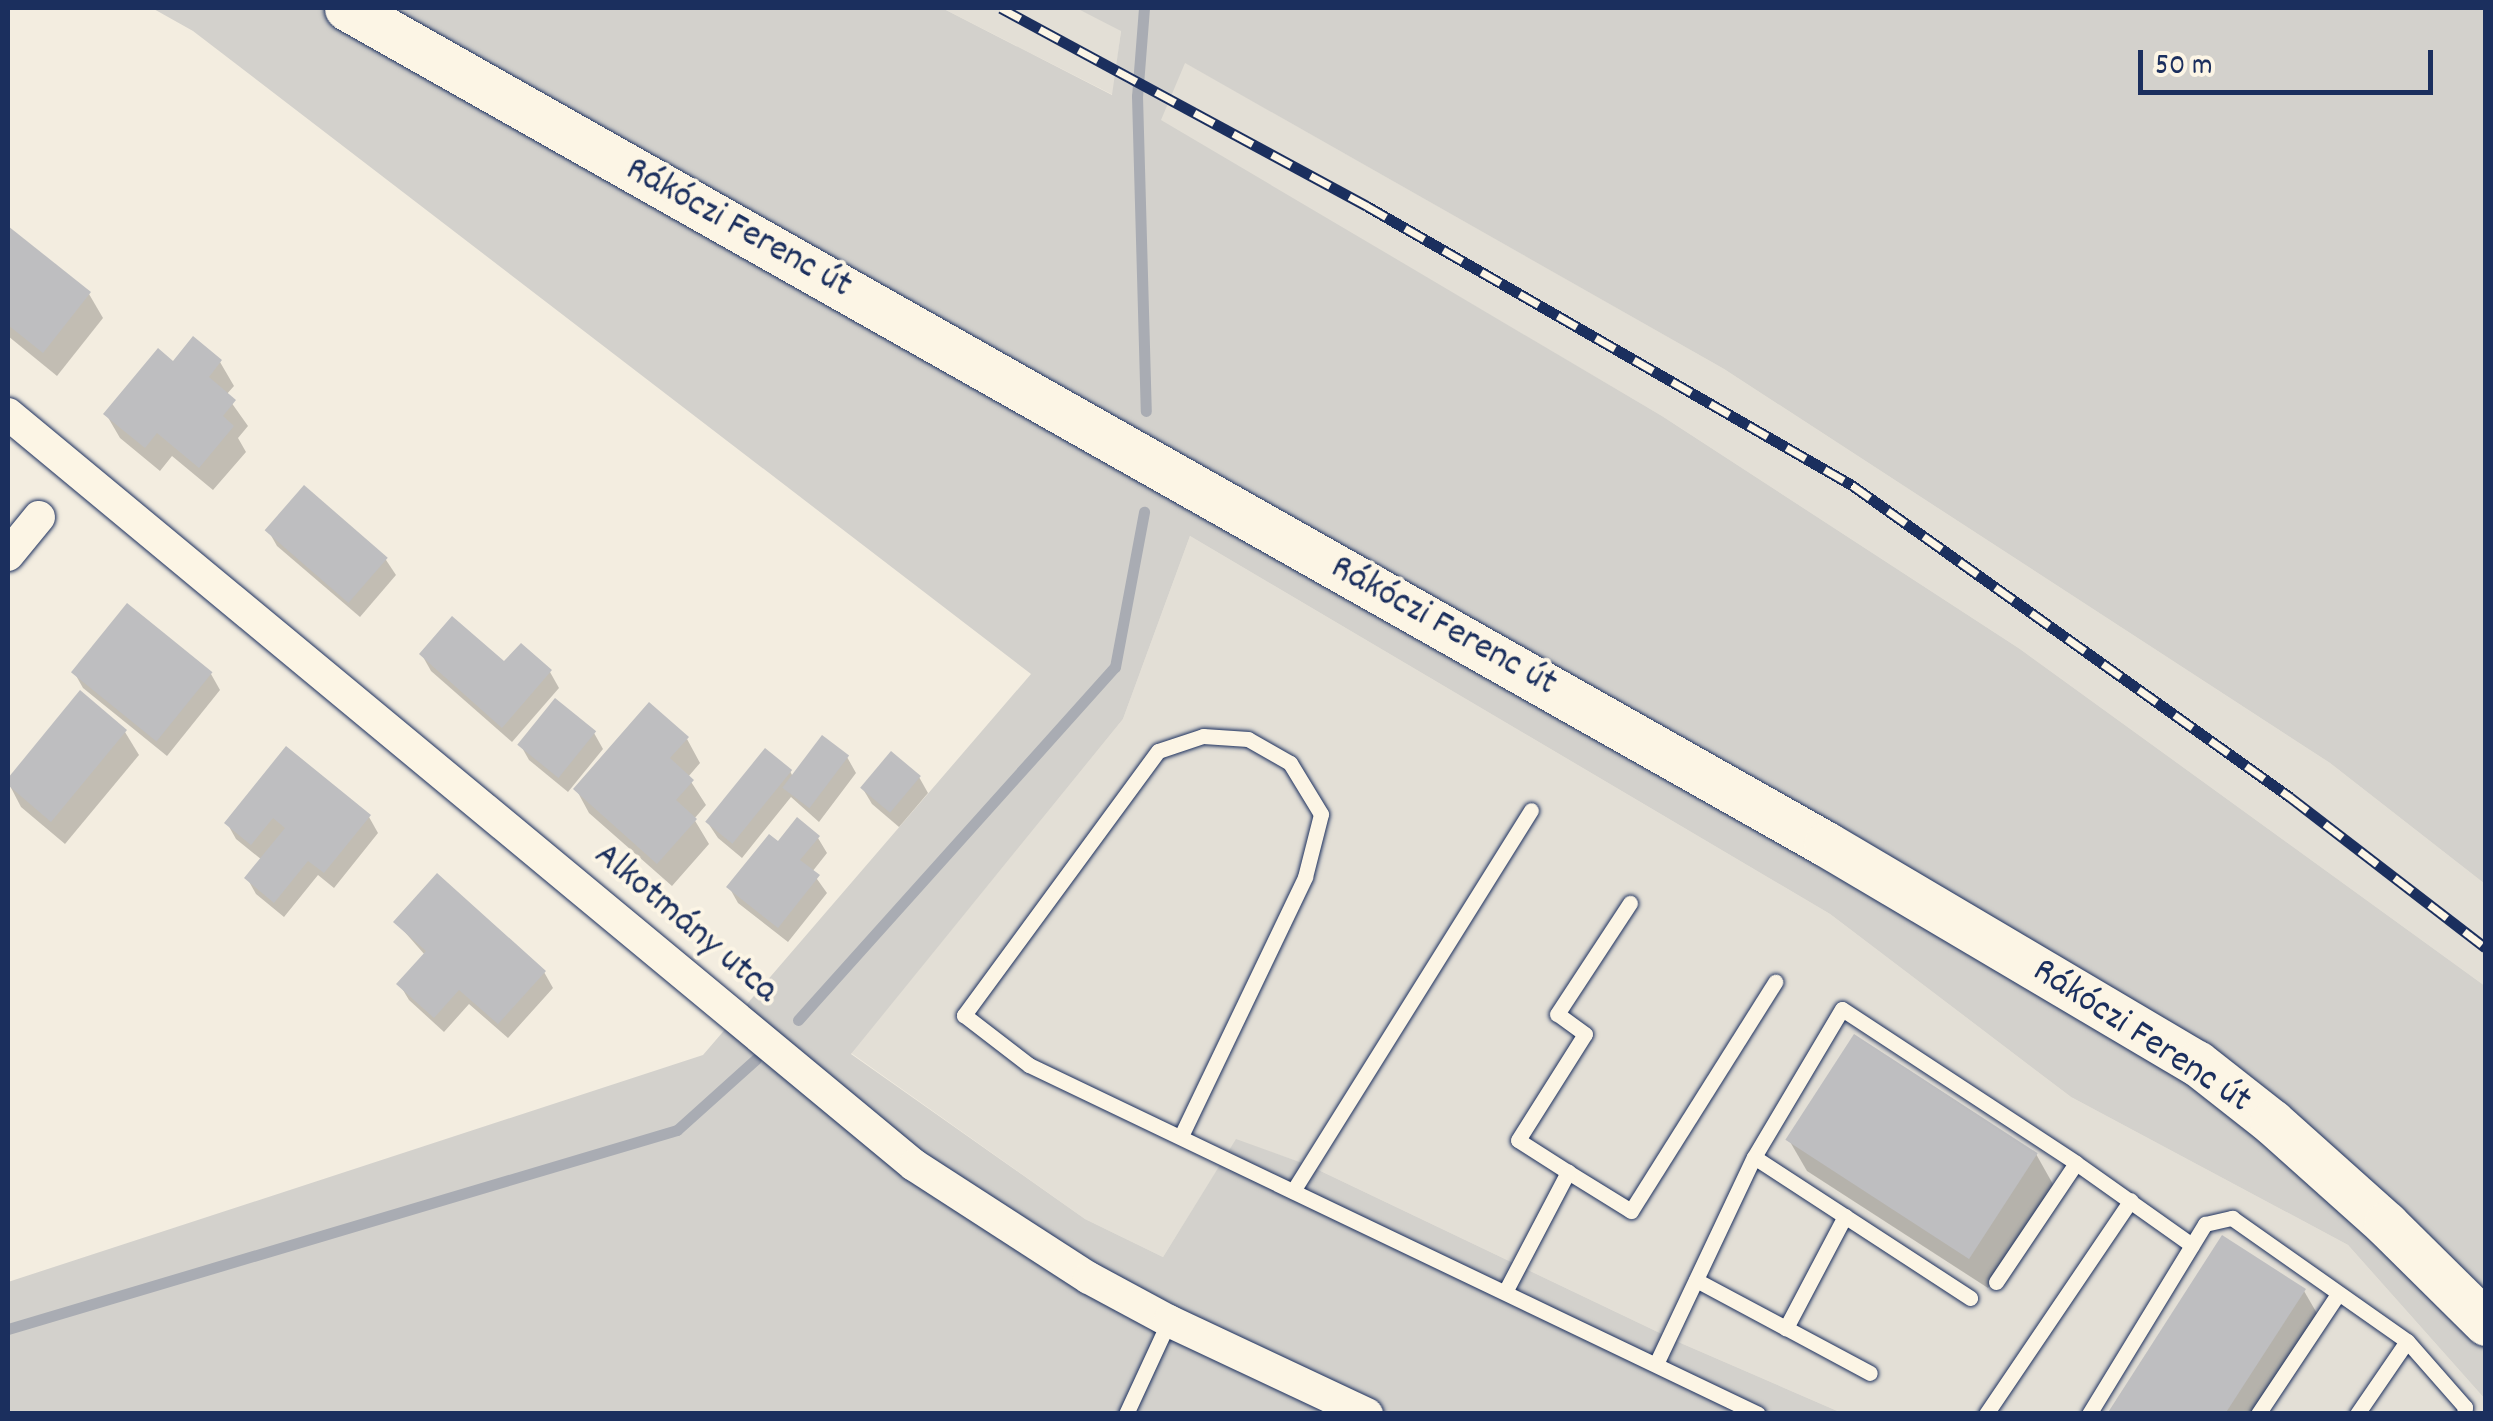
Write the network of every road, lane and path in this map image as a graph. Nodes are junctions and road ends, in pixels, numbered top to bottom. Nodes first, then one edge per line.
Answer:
1 (346, 8) edge
2 (8, 414) edge
3 (8, 424) edge
4 (40, 443) junction
5 (39, 517) dead end
6 (8, 554) edge
7 (1531, 810) dead end
8 (1630, 903) dead end
9 (1775, 982) dead end
10 (1182, 1134) junction
11 (1754, 1157) junction
12 (2076, 1162) junction
13 (1568, 1172) junction
14 (1293, 1191) junction
15 (2131, 1200) junction
16 (1844, 1216) junction
17 (2192, 1245) junction
18 (1696, 1280) junction
19 (1996, 1282) dead end
20 (1506, 1292) junction
21 (2338, 1294) junction
22 (1970, 1298) dead end
23 (1169, 1321) junction
24 (2486, 1323) edge
25 (1786, 1328) junction
26 (2407, 1341) junction
27 (1656, 1364) junction
28 (1870, 1374) dead end
29 (1126, 1414) edge
30 (1367, 1414) edge
31 (1758, 1414) edge
32 (1986, 1414) edge
33 (2088, 1414) edge
34 (2258, 1414) edge
35 (2357, 1414) edge
36 (2464, 1414) edge

1 - 24 main road, Rákóczi Ferenc út
2 - 4 street, Alkotmány utca
3 - 4 street
4 - 23 street, Alkotmány utca
5 - 6 street
7 - 14 lane
8 - 13 lane
9 - 13 lane
10 - 10 lane
10 - 14 lane
11 - 12 lane
11 - 16 lane
11 - 18 lane
12 - 15 lane
12 - 19 lane
13 - 20 lane
14 - 20 lane
15 - 17 lane
15 - 32 lane
16 - 22 lane
16 - 25 lane
17 - 21 lane
17 - 33 lane
18 - 25 lane
18 - 27 lane
20 - 27 lane
21 - 26 lane
21 - 34 lane
23 - 29 lane
23 - 30 street, Alkotmány utca
25 - 28 lane
26 - 35 lane
26 - 36 lane
27 - 31 lane

